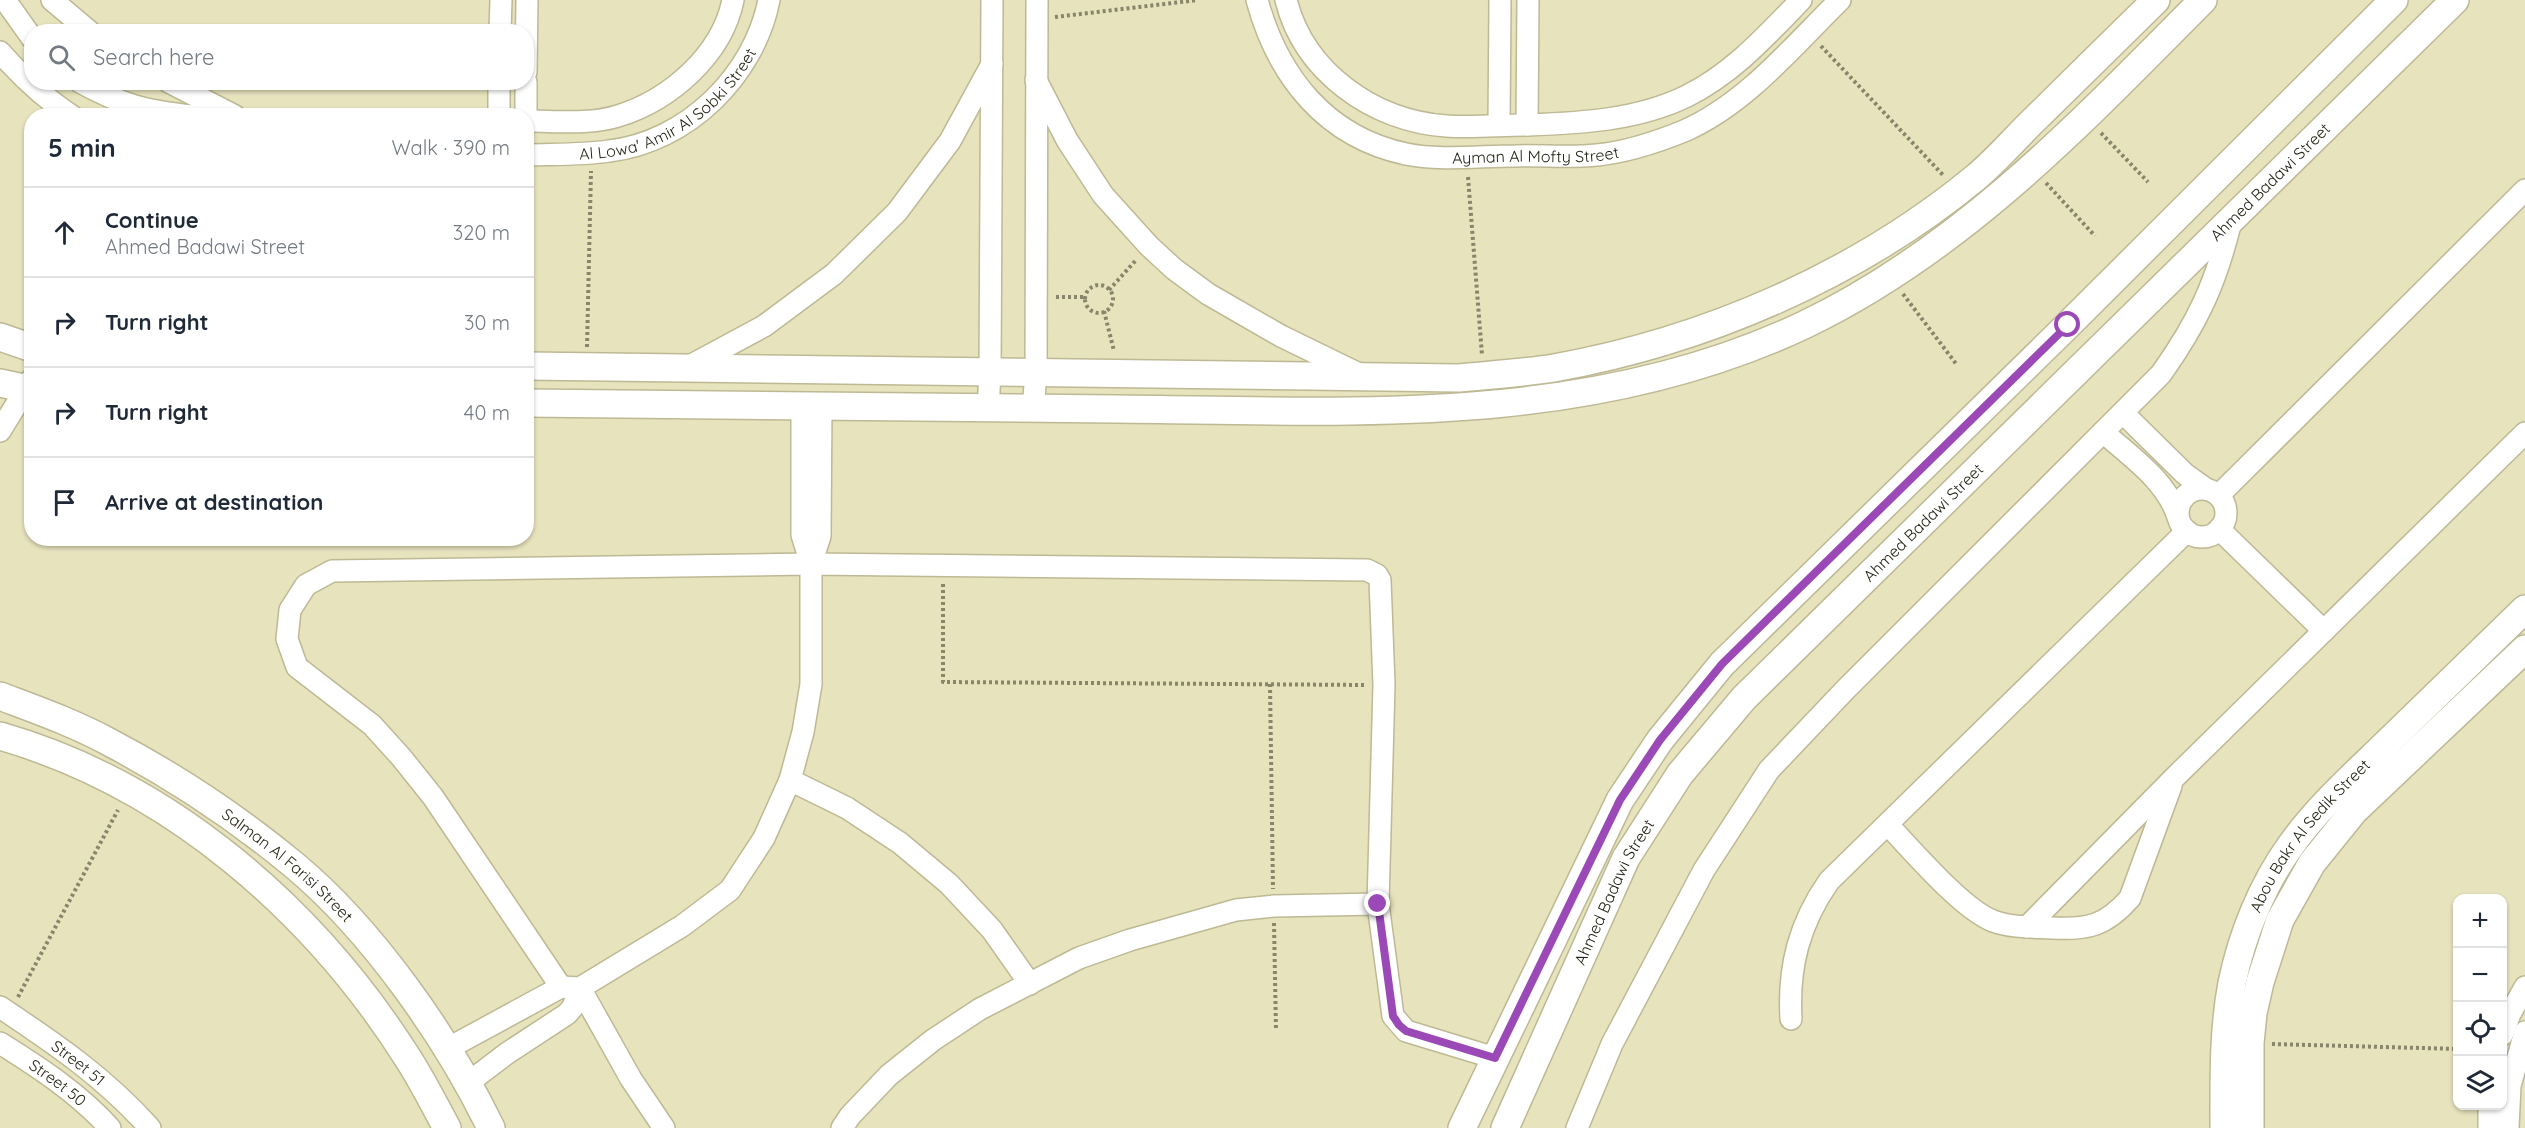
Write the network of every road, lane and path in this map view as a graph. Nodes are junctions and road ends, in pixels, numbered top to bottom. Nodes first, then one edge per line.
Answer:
1 (5, 0) edge
2 (52, 0) edge
3 (501, 0) edge
4 (528, 0) edge
5 (733, 0) edge
6 (769, 0) edge
7 (992, 0) edge
8 (1198, 0) edge
9 (1257, 0) edge
10 (1286, 0) edge
11 (1500, 0) edge
12 (1528, 0) edge
13 (1801, 0) edge
14 (1840, 0) edge
15 (2156, 0) edge
16 (2163, 0) edge
17 (2203, 0) edge
18 (2394, 0) edge
19 (2455, 0) edge
20 (1037, 10) edge
21 (2183, 20) junction
22 (80, 24) edge
23 (500, 24) edge
24 (527, 24) edge
25 (24, 27) edge
26 (1808, 32) junction
27 (0, 52) edge
28 (992, 64) junction
29 (24, 79) edge
30 (1036, 80) junction
31 (37, 90) edge
32 (95, 90) edge
33 (185, 90) edge
34 (500, 90) edge
35 (526, 90) edge
36 (60, 108) edge
37 (140, 108) edge
38 (219, 108) edge
39 (499, 108) edge
40 (526, 108) edge
41 (2085, 117) junction
42 (534, 121) edge
43 (1527, 124) junction
44 (1499, 125) junction
45 (592, 152) junction
46 (534, 155) edge
47 (1466, 156) junction
48 (2031, 168) junction
49 (2148, 182) dead end
50 (2525, 190) edge
51 (1958, 191) junction
52 (2231, 221) junction
53 (2095, 236) dead end
54 (1149, 246) junction
55 (1890, 277) junction
56 (1109, 290) junction
57 (1036, 296) junction
58 (1085, 297) junction
59 (1104, 311) junction
60 (0, 337) edge
61 (24, 345) edge
62 (1957, 365) dead end
63 (534, 366) edge
64 (587, 367) junction
65 (686, 368) junction
66 (990, 373) junction
67 (1036, 374) junction
68 (1120, 374) junction
69 (1483, 375) junction
70 (1364, 377) junction
71 (22, 385) edge
72 (534, 403) edge
73 (812, 407) junction
74 (988, 409) junction
75 (1033, 409) junction
76 (2123, 412) junction
77 (0, 430) edge
78 (2103, 432) junction
79 (2525, 433) edge
80 (2213, 492) junction
81 (2182, 524) junction
82 (2219, 528) junction
83 (811, 564) junction
84 (942, 566) junction
85 (2525, 609) edge
86 (2324, 631) junction
87 (2525, 649) edge
88 (1270, 684) junction
89 (1384, 685) junction
90 (0, 696) edge
91 (0, 736) edge
92 (790, 780) junction
93 (2173, 780) junction
94 (129, 790) junction
95 (1888, 825) junction
96 (1378, 904) junction
97 (1274, 906) junction
98 (2027, 927) junction
99 (1030, 984) junction
100 (2525, 987) edge
101 (571, 988) junction
102 (5, 1010) edge
103 (1791, 1019) dead end
104 (2507, 1022) edge
105 (1276, 1030) dead end
106 (2525, 1032) edge
107 (0, 1043) edge
108 (2250, 1043) junction
109 (60, 1047) junction
110 (447, 1049) junction
111 (2453, 1049) edge
112 (1495, 1058) junction
113 (43, 1070) junction
114 (468, 1083) junction
115 (2489, 1110) edge
116 (110, 1128) edge
117 (150, 1128) edge
118 (447, 1128) edge
119 (491, 1128) edge
120 (664, 1128) edge
121 (842, 1128) edge
122 (1462, 1128) edge
123 (1505, 1128) edge
124 (1577, 1128) edge
125 (2224, 1128) edge
126 (2250, 1128) edge
127 (2489, 1128) edge
128 (2508, 1128) edge

1 - 25 street
2 - 22 street
3 - 23 street
4 - 24 street
5 - 42 street, Al Lowa' Amir Al Sobki Street
6 - 45 street, Al Lowa' Amir Al Sobki Street
7 - 28 street
8 - 20 path
9 - 47 street, Ayman Al Mofty Street
10 - 44 street, Ayman Al Mofty Street
11 - 44 street
12 - 43 street
13 - 43 street, Ayman Al Mofty Street
14 - 26 street, Ayman Al Mofty Street
15 - 51 street
16 - 21 street
17 - 21 street
18 - 112 street, Ahmed Badawi Street
19 - 52 street, Ahmed Badawi Street
20 - 30 street
21 - 41 street
26 - 47 street, Ayman Al Mofty Street
26 - 51 path
27 - 29 street
28 - 65 street
28 - 66 street
30 - 54 street
30 - 57 street
31 - 36 street
32 - 37 street
33 - 38 street
34 - 39 street
35 - 40 street
41 - 48 street
41 - 49 path
43 - 44 street, Ayman Al Mofty Street
45 - 46 street, Al Lowa' Amir Al Sobki Street
45 - 64 path
47 - 69 path
48 - 53 path
48 - 55 street
50 - 80 street
51 - 69 street
52 - 76 street
52 - 123 street, Ahmed Badawi Street
54 - 56 path
54 - 70 street
55 - 62 path
55 - 75 street
56 - 58 path
56 - 59 path
57 - 58 path
57 - 67 street
58 - 59 path
59 - 68 path
60 - 61 street
63 - 64 street
64 - 65 street
65 - 66 street
66 - 67 street
66 - 74 street
67 - 68 street
67 - 75 street
68 - 70 street
69 - 70 street
71 - 77 street
72 - 73 street
73 - 74 street
73 - 83 street
74 - 75 street
76 - 78 street
76 - 80 street
78 - 81 street
78 - 124 street
79 - 86 street
80 - 81 street
80 - 82 street
81 - 82 street
81 - 95 street
82 - 86 street
83 - 84 street
83 - 92 street
83 - 101 street
84 - 88 path
84 - 89 street
85 - 125 street, Abou Bakr Al Sedik Street
86 - 93 street
87 - 108 street, Abou Bakr Al Sedik Street
88 - 89 path
88 - 97 path
89 - 96 street
90 - 110 street, Salman Al Farisi Street
91 - 94 street, Salman Al Farisi Street
92 - 99 street
92 - 101 street
93 - 98 street
93 - 98 street
94 - 102 path
94 - 118 street, Salman Al Farisi Street
95 - 98 street
95 - 103 street
96 - 97 street
96 - 112 street
97 - 99 street
97 - 105 path
99 - 121 street
100 - 104 street
101 - 110 street
101 - 114 street
101 - 120 street
102 - 109 street, Street 51
106 - 128 street
107 - 113 street, Street 50
108 - 111 path
108 - 126 street, Abou Bakr Al Sedik Street
109 - 113 street
109 - 117 street, Street 51
110 - 114 street, Salman Al Farisi Street
112 - 122 street, Ahmed Badawi Street
113 - 116 street, Street 50
114 - 119 street, Salman Al Farisi Street
115 - 127 street

